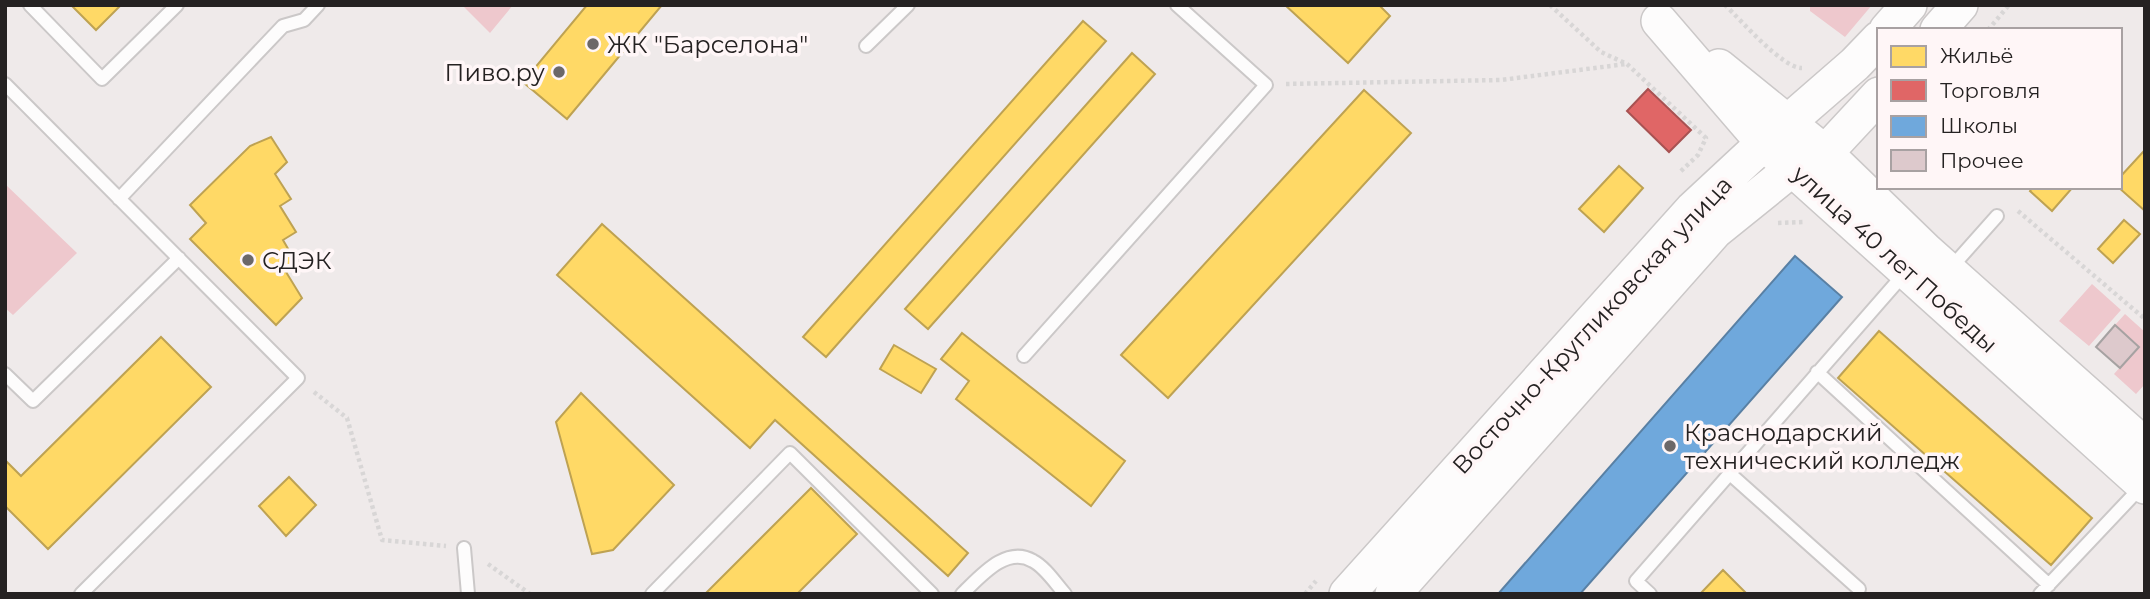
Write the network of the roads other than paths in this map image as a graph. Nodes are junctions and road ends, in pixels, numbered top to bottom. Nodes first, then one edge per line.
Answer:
1 (30, 5) edge
2 (177, 5) edge
3 (318, 5) edge
4 (908, 5) edge
5 (1177, 5) edge
6 (1909, 5) edge
7 (1960, 5) edge
8 (1651, 13) edge
9 (1889, 28) edge
10 (1940, 28) edge
11 (1877, 41) edge
12 (866, 46) dead end
13 (5, 84) edge
14 (1877, 97) edge
15 (1776, 132) junction
16 (1825, 153) junction
17 (1793, 169) junction
18 (120, 199) junction
19 (1997, 216) dead end
20 (178, 258) junction
21 (1927, 263) junction
22 (1024, 356) dead end
23 (1817, 372) junction
24 (5, 374) edge
25 (2145, 446) edge
26 (1729, 473) junction
27 (2144, 485) edge
28 (464, 548) road end
29 (1859, 589) dead end
30 (2045, 589) edge
31 (928, 593) edge
32 (81, 594) edge
33 (468, 594) edge
34 (652, 594) edge
35 (962, 594) edge
36 (1065, 594) edge
37 (1347, 594) edge
38 (1393, 594) edge
39 (1650, 594) edge

1 - 2 lane
3 - 18 lane
4 - 12 lane
5 - 22 lane
6 - 9 street
7 - 10 street
8 - 15 street, улица 40 лет Победы
11 - 15 street, Восточно-Кругликовская улица
13 - 18 lane
14 - 16 street, Восточно-Кругликовская улица
15 - 16 street, улица 40 лет Победы
15 - 17 street, улица 40 лет Победы
15 - 37 street, Восточно-Кругликовская улица
16 - 17 street, Восточно-Кругликовская улица
16 - 21 street, улица 40 лет Победы
17 - 21 street, улица 40 лет Победы
17 - 38 street, Восточно-Кругликовская улица
18 - 20 lane
19 - 21 lane
20 - 24 lane
20 - 32 lane
21 - 23 lane
21 - 25 street, улица 40 лет Победы
21 - 27 street, улица 40 лет Победы
23 - 26 lane
23 - 30 lane
26 - 29 lane
26 - 39 lane
27 - 30 lane
28 - 33 lane
31 - 34 lane
35 - 36 lane

